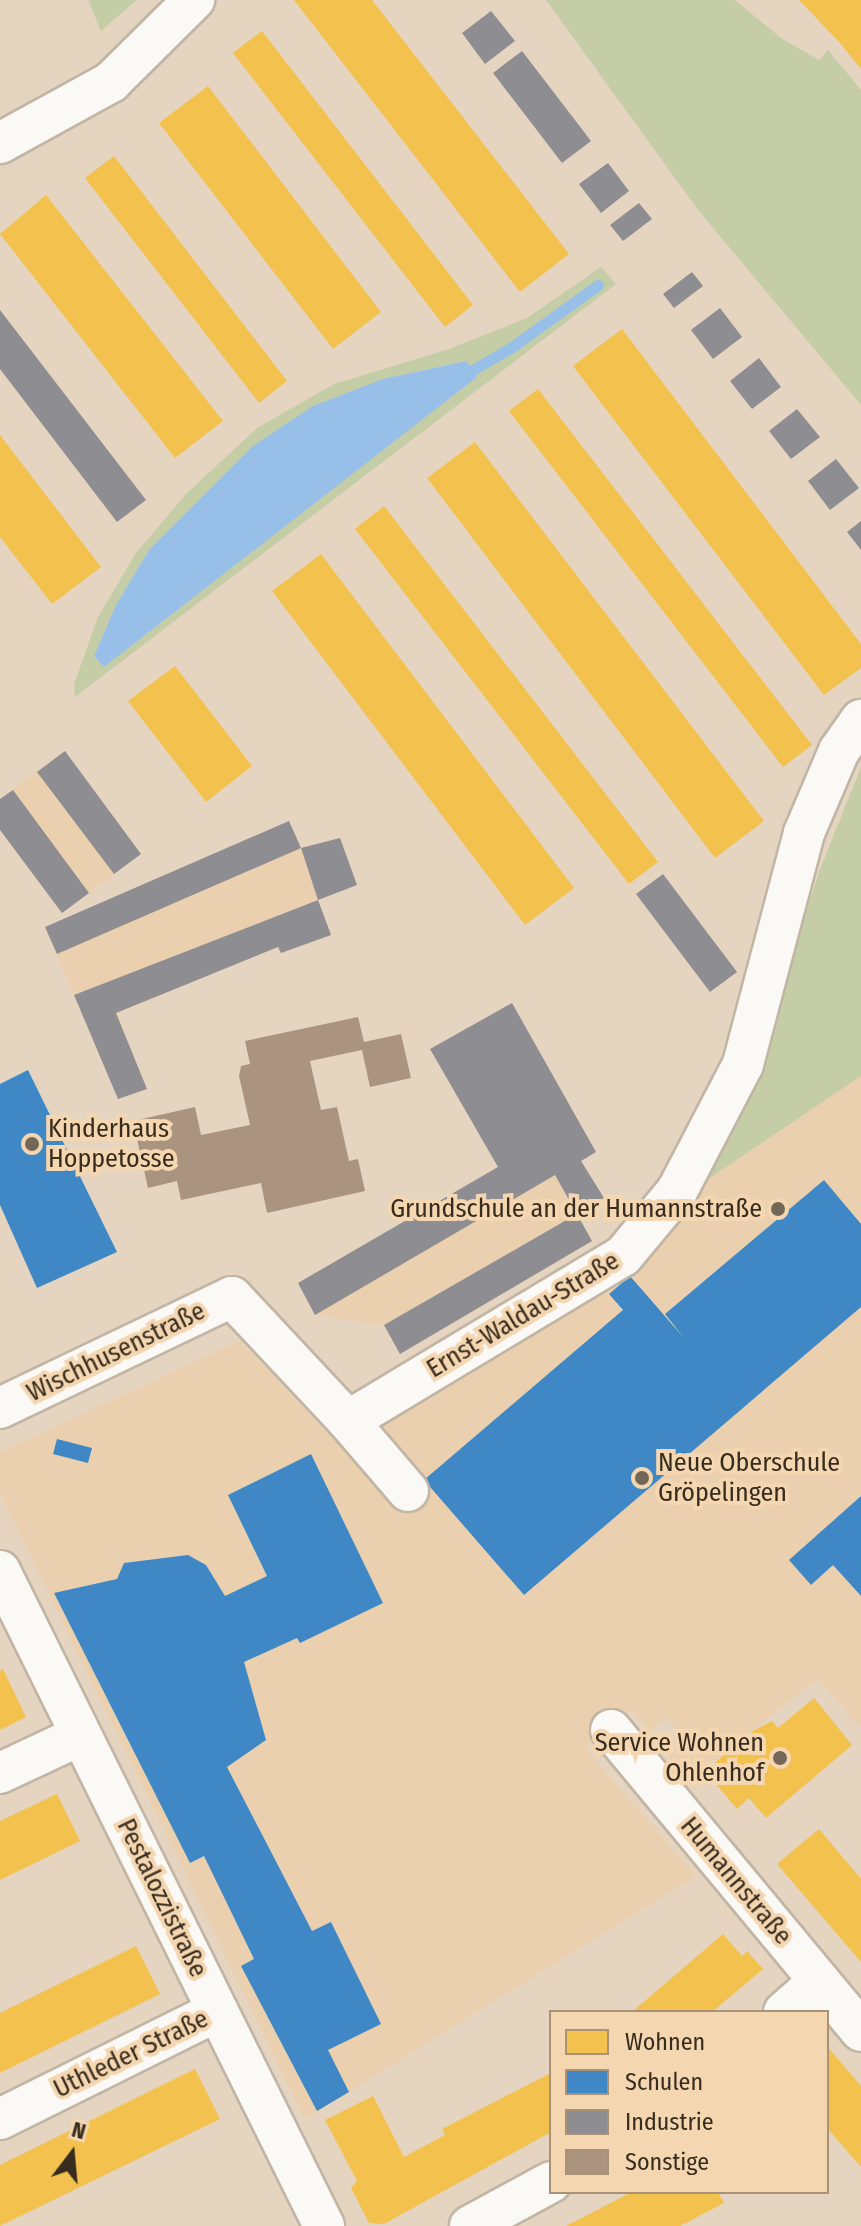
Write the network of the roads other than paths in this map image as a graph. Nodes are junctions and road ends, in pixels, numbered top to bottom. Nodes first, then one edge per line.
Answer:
1 (194, 0) edge
2 (0, 143) edge
3 (861, 720) edge
4 (0, 1408) edge
5 (348, 1421) junction
6 (408, 1491) dead end
7 (0, 1571) edge
8 (611, 1730) dead end
9 (81, 1735) junction
10 (0, 1773) edge
11 (819, 1981) junction
12 (786, 2010) edge
13 (218, 2011) junction
14 (861, 2031) edge
15 (0, 2119) edge
16 (549, 2183) edge
17 (324, 2226) edge
18 (470, 2226) edge

1 - 2 street
3 - 5 street, Ernst-Waldau-Straße
4 - 5 street, Wischhusenstraße
5 - 6 street
7 - 9 street, Pestalozzistraße
8 - 11 street, Humannstraße
9 - 10 street
9 - 13 street, Pestalozzistraße
11 - 12 street
11 - 14 street, Humannstraße
13 - 15 street, Uthleder Straße
13 - 17 street, Pestalozzistraße
16 - 18 street

